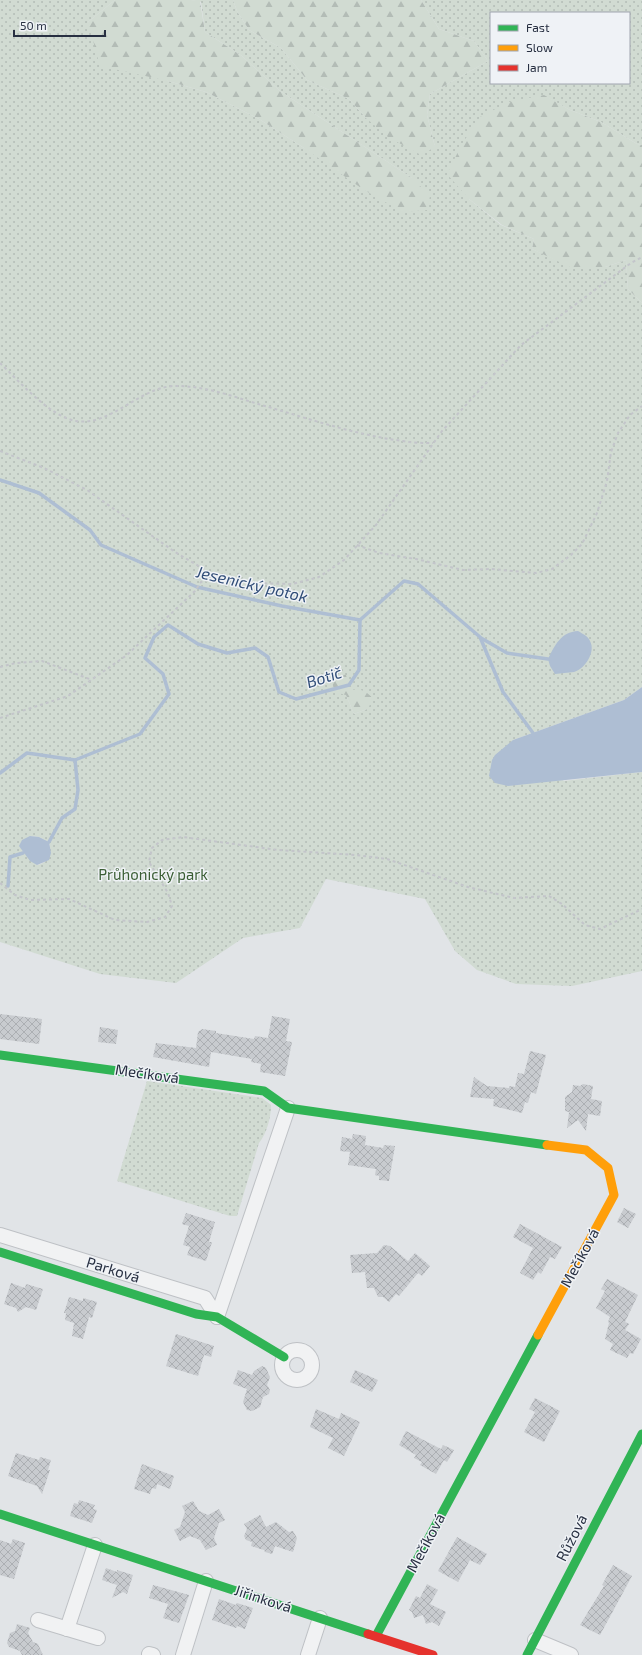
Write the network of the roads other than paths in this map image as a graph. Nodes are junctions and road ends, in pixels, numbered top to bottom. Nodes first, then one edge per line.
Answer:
1 (0, 1055) edge
2 (288, 1108) junction
3 (0, 1235) edge
4 (0, 1252) edge
5 (217, 1317) junction
6 (284, 1357) dead end
7 (642, 1434) edge
8 (0, 1514) edge
9 (95, 1545) junction
10 (206, 1581) junction
11 (320, 1618) junction
12 (38, 1620) dead end
13 (68, 1629) junction
14 (376, 1636) junction
15 (98, 1638) dead end
16 (535, 1640) junction
17 (183, 1655) edge
18 (308, 1655) edge
19 (433, 1655) edge
20 (527, 1655) edge
21 (571, 1655) edge

1 - 2 street, Mečíková
2 - 5 street
2 - 14 street, Mečíková
3 - 5 street, Parková
4 - 5 street, Parková
5 - 6 street, Parková
7 - 16 street, Růžová
8 - 9 street, Jiřinková
9 - 10 street, Jiřinková
9 - 13 street
10 - 11 street, Jiřinková
10 - 17 street
11 - 14 street, Jiřinková
11 - 18 street
12 - 13 street
13 - 15 street
14 - 19 street, Jiřinková
16 - 20 street, Růžová
16 - 21 street

